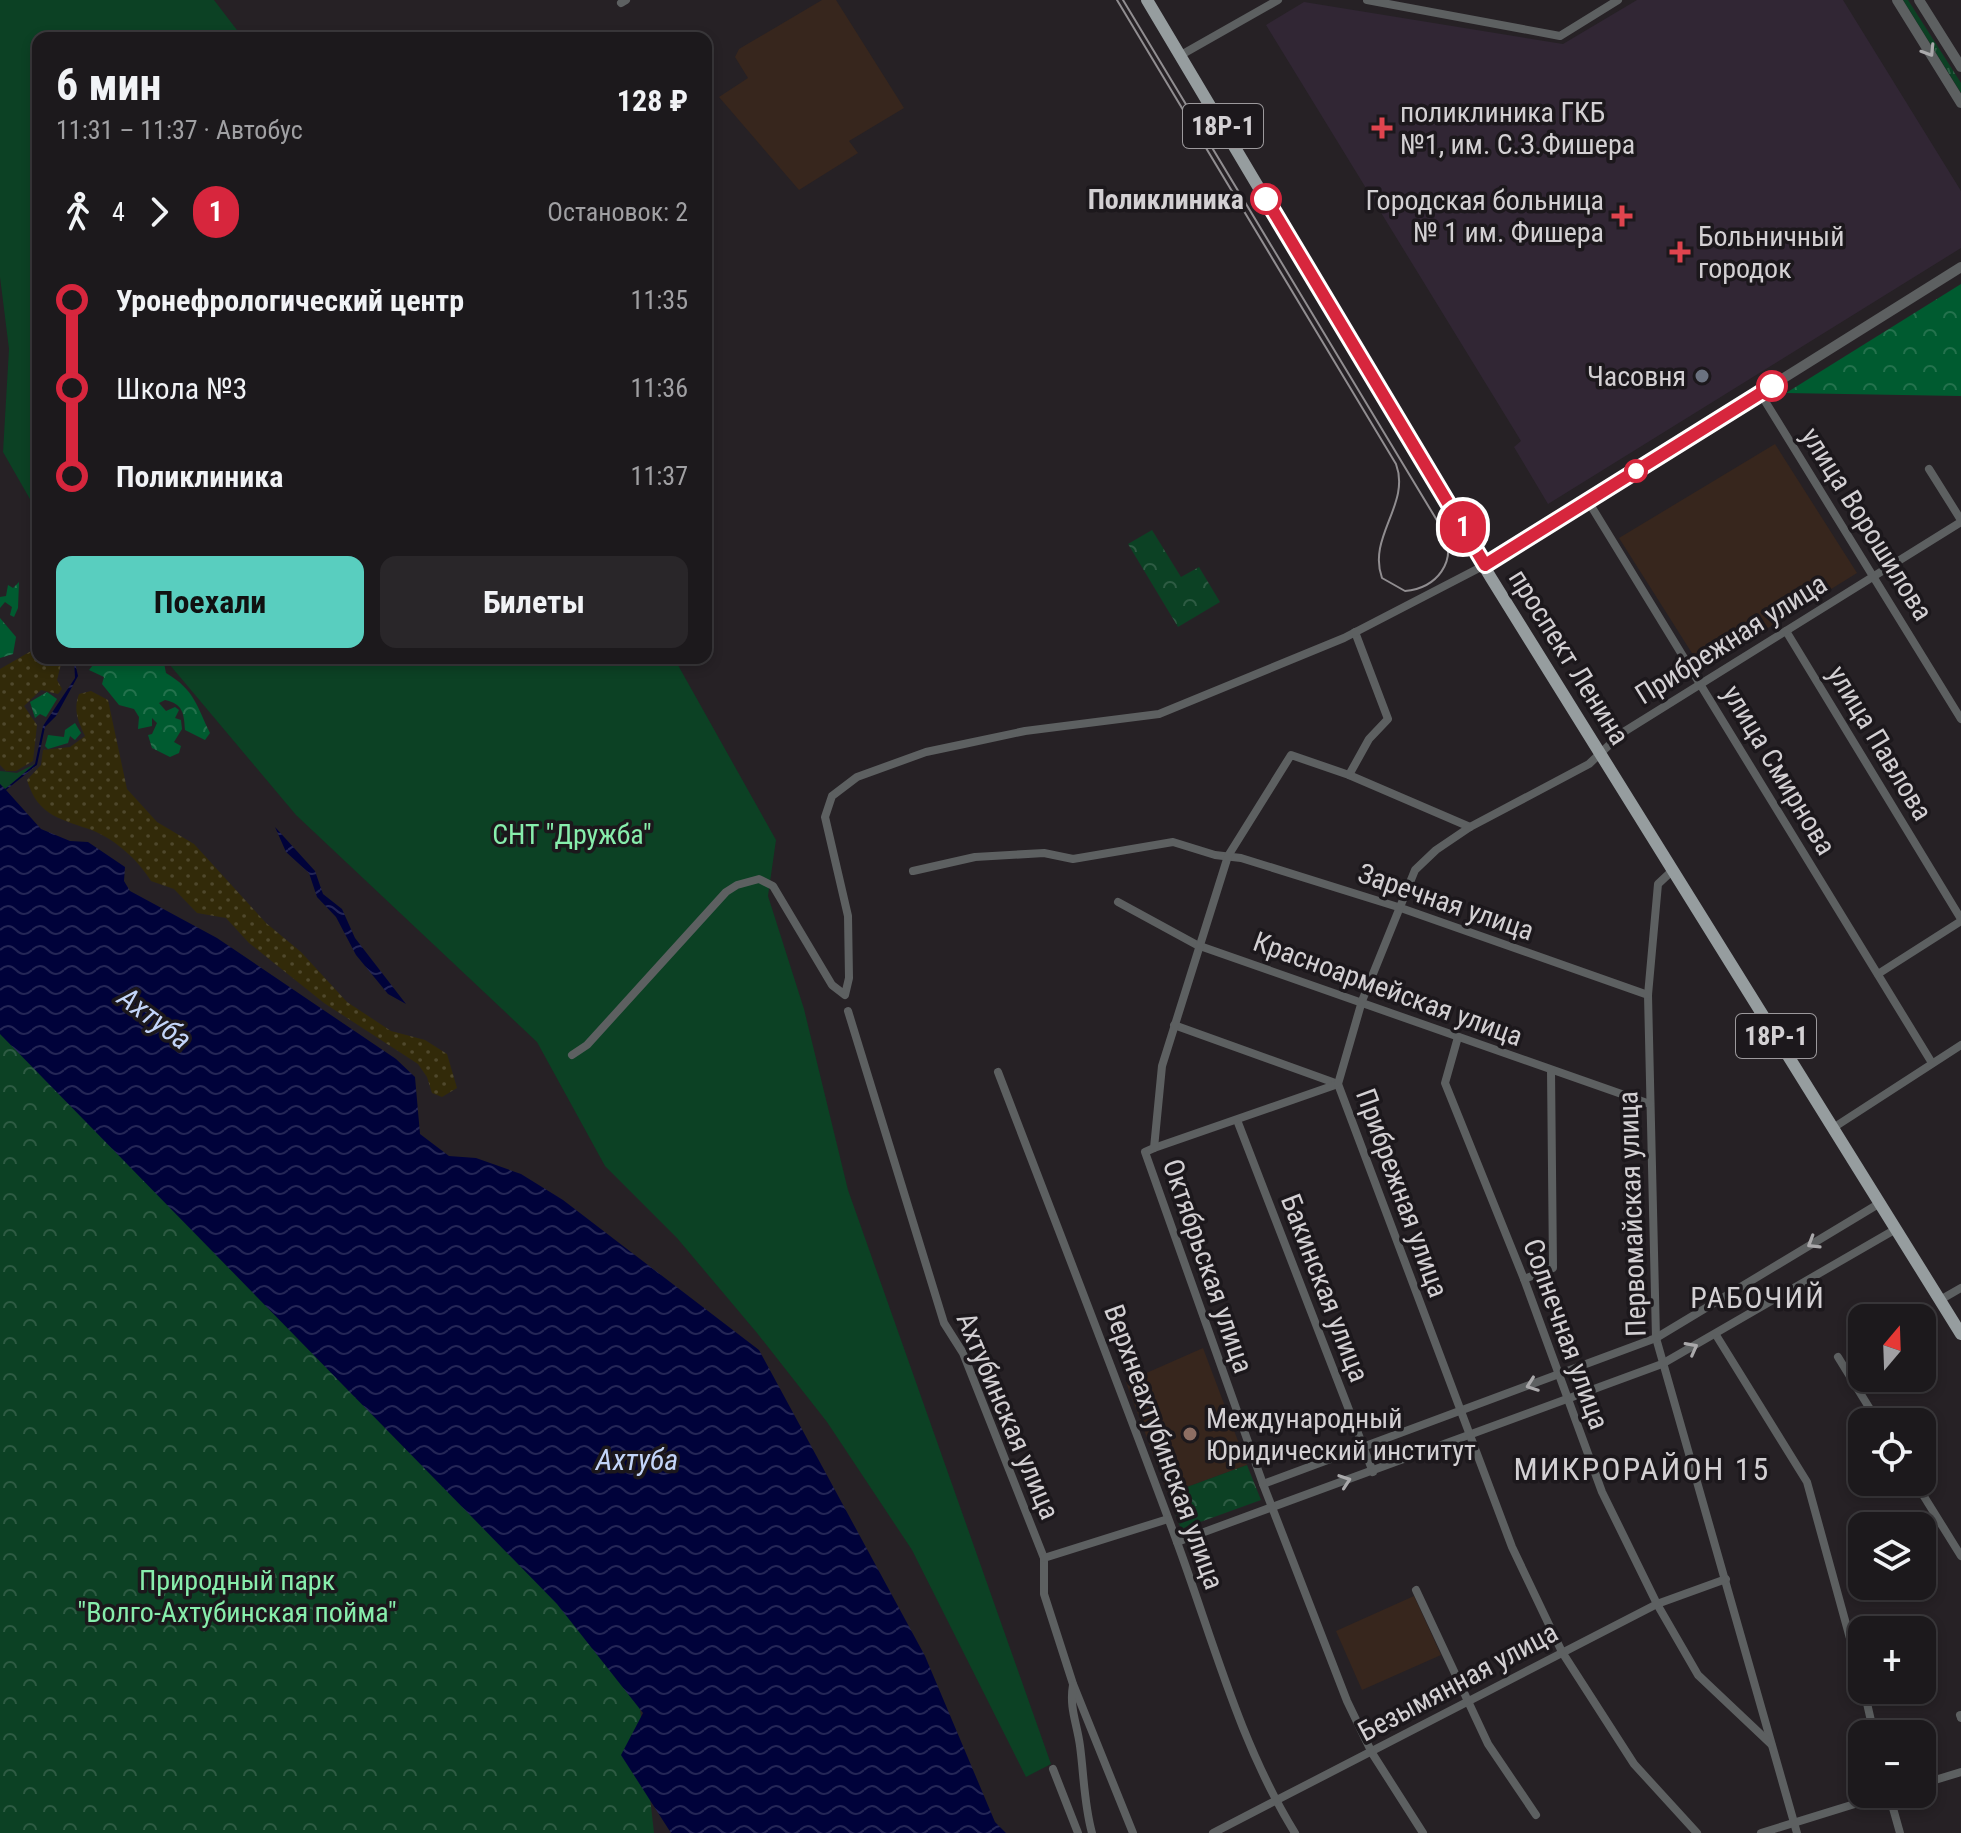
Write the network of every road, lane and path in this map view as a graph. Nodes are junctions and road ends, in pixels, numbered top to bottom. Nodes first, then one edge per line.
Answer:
1 (1147, 0) edge
2 (1278, 0) edge
3 (1367, 0) edge
4 (1618, 0) edge
5 (1897, 0) edge
6 (1919, 0) edge
7 (1181, 55) junction
8 (1961, 67) edge
9 (1961, 103) edge
10 (1961, 267) edge
11 (1760, 393) junction
12 (1929, 469) dead end
13 (1588, 501) junction
14 (1961, 521) edge
15 (1485, 565) junction
16 (1872, 577) junction
17 (1786, 631) junction
18 (1355, 632) junction
19 (1700, 683) junction
20 (1961, 719) edge
21 (1600, 752) junction
22 (1349, 775) junction
23 (1470, 827) junction
24 (1228, 856) junction
25 (1673, 870) junction
26 (913, 871) dead end
27 (1118, 902) dead end
28 (1398, 907) junction
29 (1961, 920) edge
30 (1197, 945) junction
31 (1878, 974) junction
32 (1648, 995) junction
33 (1362, 1001) junction
34 (848, 1011) dead end
35 (1174, 1025) junction
36 (1458, 1037) junction
37 (1961, 1045) edge
38 (572, 1055) dead end
39 (1932, 1063) junction
40 (1551, 1070) junction
41 (998, 1072) dead end
42 (1338, 1084) junction
43 (1650, 1104) junction
44 (1237, 1120) junction
45 (1833, 1128) junction
46 (1154, 1148) junction
47 (1880, 1203) junction
48 (1896, 1229) junction
49 (1524, 1279) junction
50 (1961, 1288) edge
51 (1940, 1300) junction
52 (1961, 1334) edge
53 (1716, 1335) junction
54 (1656, 1338) junction
55 (1838, 1357) dead end
56 (1662, 1364) junction
57 (1558, 1375) junction
58 (1567, 1399) junction
59 (1869, 1408) edge
60 (1460, 1412) junction
61 (1469, 1436) junction
62 (1363, 1449) junction
63 (1373, 1472) junction
64 (1263, 1484) junction
65 (1924, 1496) edge
66 (1272, 1507) junction
67 (1168, 1519) junction
68 (1177, 1542) junction
69 (1961, 1556) edge
70 (1044, 1558) junction
71 (1726, 1579) junction
72 (1416, 1590) dead end
73 (1657, 1604) junction
74 (1848, 1631) edge
75 (1562, 1652) junction
76 (1073, 1684) junction
77 (1466, 1703) junction
78 (1772, 1745) junction
79 (1372, 1753) junction
80 (1053, 1769) dead end
81 (1961, 1772) edge
82 (1936, 1780) edge
83 (1275, 1800) junction
84 (1848, 1806) edge
85 (1892, 1808) edge
86 (1536, 1815) dead end
87 (1794, 1822) junction
88 (1078, 1833) edge
89 (1092, 1833) edge
90 (1133, 1833) edge
91 (1213, 1833) edge
92 (1295, 1833) edge
93 (1423, 1833) edge
94 (1697, 1833) edge
95 (1761, 1833) edge
96 (1797, 1833) edge
97 (1900, 1833) edge

1 - 7 main road, проспект Ленина / 18Р-1
2 - 7 street
3 - 4 street
5 -> 9 street
6 - 8 street
7 - 15 main road, проспект Ленина / 18Р-1
10 - 11 street
11 - 13 street
11 - 16 street, улица Ворошилова
12 - 14 street
13 - 15 street
13 - 19 street, улица Смирнова
14 - 16 street, Прибрежная улица
15 - 18 street
15 - 21 main road, проспект Ленина / 18Р-1
16 - 17 street, Прибрежная улица
16 - 20 street, улица Ворошилова
17 - 19 street, Прибрежная улица
17 - 29 street, улица Павлова
18 - 22 street
18 - 38 street
19 - 21 street, Прибрежная улица
19 - 31 street, улица Смирнова
21 - 23 street, Прибрежная улица
21 - 25 main road, проспект Ленина / 18Р-1
22 - 23 street, Октябрьская улица
22 - 24 street, Октябрьская улица
23 - 28 street, Прибрежная улица
24 - 26 street, Заречная улица
24 - 28 street, Заречная улица
24 - 30 street, Октябрьская улица
25 - 32 street, Первомайская улица
25 - 45 main road, проспект Ленина / 18Р-1
27 - 30 street, Красноармейская улица
28 - 32 street, Заречная улица
28 - 33 street, Прибрежная улица
29 - 31 street
30 - 33 street, Красноармейская улица
30 - 35 street, Октябрьская улица
31 - 39 street, улица Смирнова
32 - 43 street, Первомайская улица
33 - 36 street, Красноармейская улица
33 - 42 street, Прибрежная улица
34 - 70 street, Ахтубинская улица
35 - 42 street
35 - 46 street, Октябрьская улица
36 - 40 street, Красноармейская улица
36 - 49 street, Солнечная улица
37 - 39 street
39 - 45 street
40 - 43 street, Красноармейская улица
40 - 49 street
41 - 67 street, Верхнеахтубинская улица
42 - 44 street
42 - 60 street, Прибрежная улица
43 - 54 street, Первомайская улица
44 - 46 street
44 - 62 street, Бакинская улица
45 - 47 main road, проспект Ленина / 18Р-1
46 - 64 street, Октябрьская улица
47 - 48 main road, проспект Ленина / 18Р-1
47 -> 54 street
48 - 51 main road, проспект Ленина / 18Р-1
48 - 53 street
49 - 57 street, Солнечная улица
50 - 51 street
51 - 52 main road, проспект Ленина / 18Р-1
56 -> 53 street
53 - 74 street
54 - 56 street, Первомайская улица
54 - 57 street
55 - 59 street
56 - 58 street
56 - 71 street, Первомайская улица
57 - 58 street, Солнечная улица
57 -> 60 street
58 - 61 street
58 - 73 street, Солнечная улица
60 - 61 street, Прибрежная улица
60 - 62 street
61 - 63 street
61 - 75 street, Прибрежная улица
62 - 63 street, Бакинская улица
62 - 64 street
66 -> 63 street
64 - 66 street, Октябрьская улица
65 - 69 street
66 - 68 street
66 - 79 street, Октябрьская улица
67 - 68 street, Верхнеахтубинская улица
67 - 70 street
68 - 83 street, Верхнеахтубинская улица
70 - 76 street, Ахтубинская улица
71 - 73 street, Безымянная улица
71 - 78 street, Первомайская улица
72 - 77 street
73 - 75 street, Безымянная улица
73 - 78 street, Солнечная улица
75 - 77 street, Безымянная улица
75 - 94 street, Прибрежная улица
76 - 89 street
76 - 90 street, Ахтубинская улица
77 - 79 street, Безымянная улица
77 - 86 street
78 - 87 street, Первомайская улица
79 - 83 street, Безымянная улица
79 - 93 street, Октябрьская улица
80 - 88 street
81 - 82 street
83 - 91 street, Безымянная улица
83 - 92 street, Верхнеахтубинская улица
84 - 87 street
85 - 97 street
87 - 95 street
87 - 96 street, Первомайская улица

